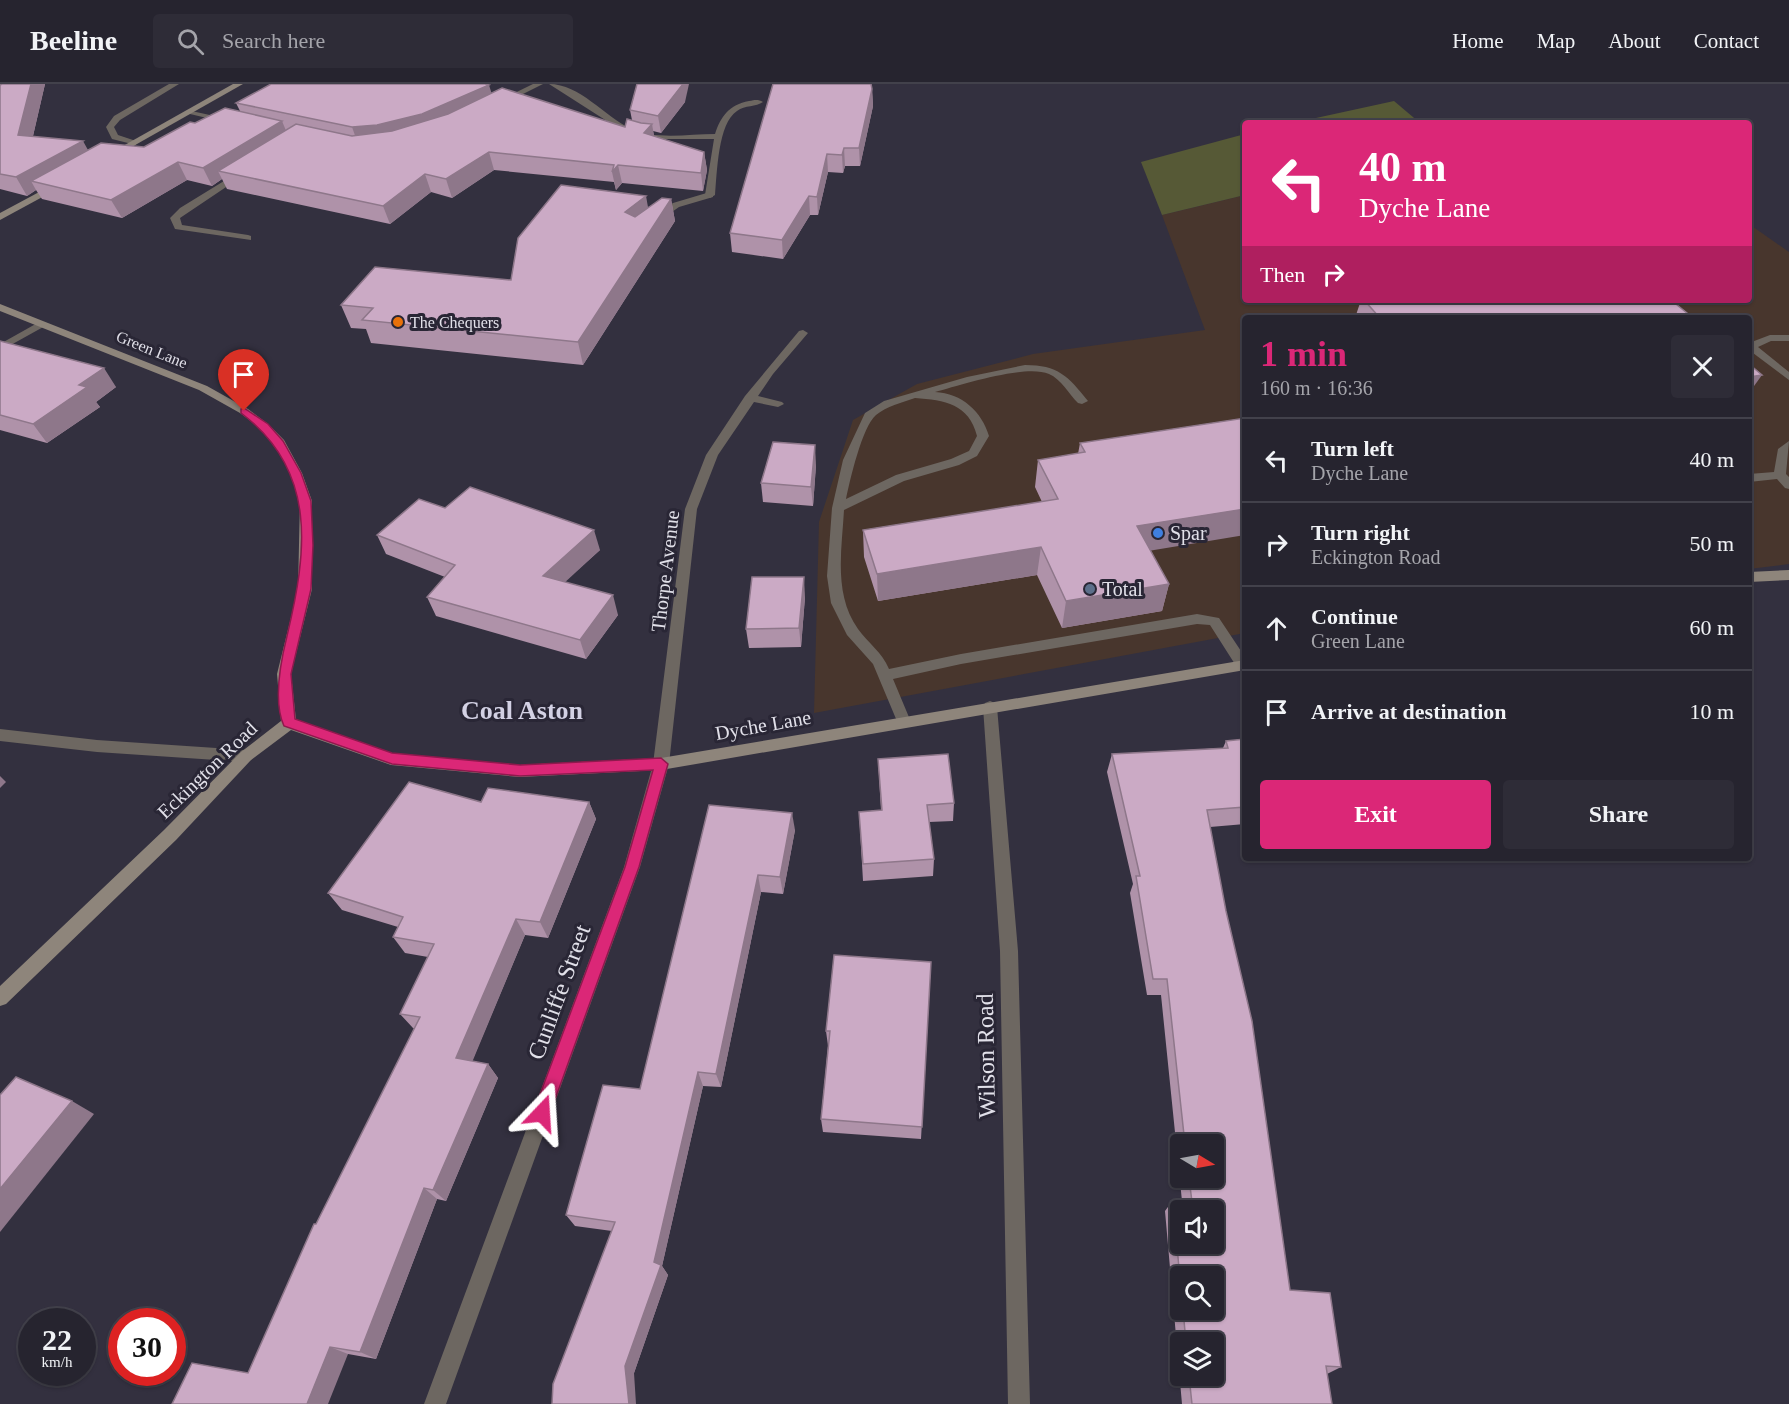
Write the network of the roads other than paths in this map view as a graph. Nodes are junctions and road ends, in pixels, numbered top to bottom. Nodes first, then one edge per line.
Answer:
1 (175, 84) edge
2 (239, 84) edge
3 (539, 84) edge
4 (553, 84) edge
5 (759, 102) dead end
6 (493, 106) edge
7 (190, 112) junction
8 (243, 124) edge
9 (720, 137) junction
10 (133, 143) junction
11 (106, 158) edge
12 (252, 168) edge
13 (69, 178) edge
14 (0, 217) edge
15 (645, 228) edge
16 (248, 238) dead end
17 (0, 307) edge
18 (40, 324) junction
19 (803, 333) dead end
20 (1789, 338) edge
21 (1752, 345) edge
22 (0, 348) edge
23 (1752, 348) edge
24 (1789, 377) edge
25 (914, 395) junction
26 (749, 398) junction
27 (1082, 401) dead end
28 (778, 404) dead end
29 (1789, 445) edge
30 (1780, 475) junction
31 (1752, 478) edge
32 (1789, 485) edge
33 (838, 508) junction
34 (1789, 575) edge
35 (1752, 577) edge
36 (1242, 662) edge
37 (1242, 665) edge
38 (886, 675) junction
39 (990, 707) junction
40 (904, 722) junction
41 (289, 723) junction
42 (0, 735) edge
43 (246, 756) junction
44 (661, 764) junction
45 (0, 998) edge
46 (435, 1404) edge
47 (1018, 1404) edge

1 - 10 street
2 - 7 main road
3 - 6 street
4 - 9 street
5 - 9 street
7 - 8 street
7 - 10 main road
9 - 15 street
10 - 11 main road
12 - 16 street
13 - 14 main road
17 - 18 main road, Green Lane
18 - 22 street
18 - 41 main road, Green Lane
19 - 26 street, Thorpe Avenue
20 - 21 street
23 - 24 street
25 - 27 street
25 - 33 street
25 - 33 street
26 - 28 street
26 - 44 street, Thorpe Avenue
29 - 30 street
30 - 31 street
30 - 32 street
33 - 38 street
34 - 35 main road
36 - 38 street
37 - 39 main road, Dyche Lane
38 - 40 street
39 - 40 main road, Dyche Lane
39 - 47 street, Wilson Road
40 - 44 main road, Dyche Lane
41 - 43 main road, Eckington Road
41 - 44 main road, Dyche Lane
42 - 43 street
43 - 45 main road, Eckington Road
44 - 46 street, Cunliffe Street

